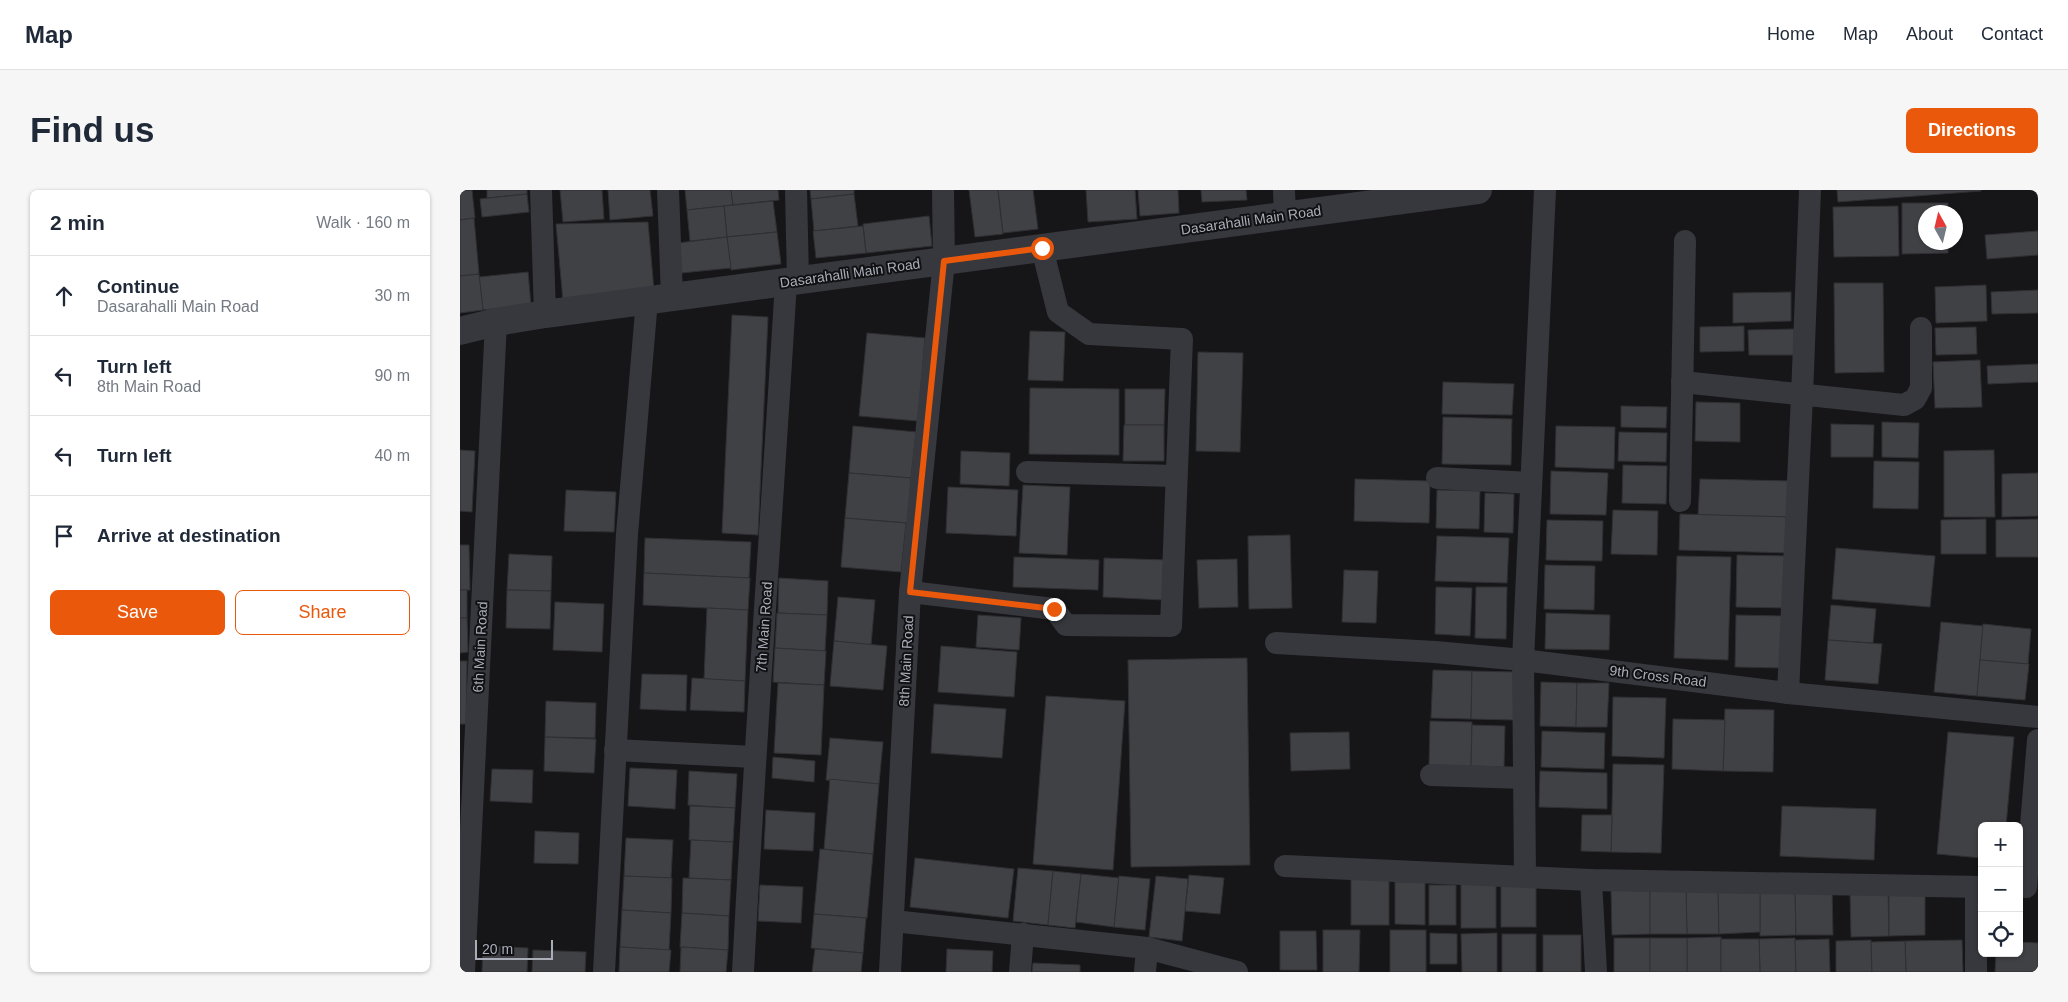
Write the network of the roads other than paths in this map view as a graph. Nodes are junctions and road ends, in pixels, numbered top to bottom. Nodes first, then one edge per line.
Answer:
1 (541, 190) edge
2 (668, 190) edge
3 (796, 190) edge
4 (943, 190) edge
5 (1478, 190) edge
6 (1545, 190) edge
7 (1810, 190) edge
8 (1285, 203) edge
9 (1685, 241) dead end
10 (1042, 248) junction
11 (944, 261) junction
12 (792, 281) junction
13 (660, 299) junction
14 (546, 314) junction
15 (496, 322) junction
16 (1920, 328) dead end
17 (460, 331) edge
18 (1682, 382) junction
19 (1802, 396) junction
20 (1027, 472) dead end
21 (1176, 476) junction
22 (1438, 478) dead end
23 (1531, 483) junction
24 (1680, 501) dead end
25 (910, 592) junction
26 (1276, 643) dead end
27 (1522, 660) junction
28 (1788, 692) junction
29 (2038, 717) edge
30 (2038, 740) edge
31 (615, 750) junction
32 (754, 757) junction
33 (1431, 775) dead end
34 (1524, 778) junction
35 (1285, 866) dead end
36 (1525, 876) junction
37 (1591, 880) junction
38 (1978, 887) edge
39 (2028, 887) edge
40 (1978, 912) edge
41 (893, 921) junction
42 (1023, 934) junction
43 (1147, 948) junction
44 (464, 972) edge
45 (604, 972) edge
46 (743, 972) edge
47 (890, 972) edge
48 (1020, 972) edge
49 (1145, 972) edge
50 (1237, 972) edge
51 (1596, 972) edge
52 (1976, 972) edge

1 - 14 street
2 - 13 street
3 - 12 street, 7th Main Road
4 - 11 street, 8th Main Road
5 - 8 street, Dasarahalli Main Road
6 - 23 street
7 - 19 street
8 - 10 street, Dasarahalli Main Road
9 - 18 street
10 - 11 street, Dasarahalli Main Road
10 - 21 street
11 - 12 street, Dasarahalli Main Road
11 - 25 street, 8th Main Road
12 - 13 street, Dasarahalli Main Road
12 - 32 street, 7th Main Road
13 - 14 street, Dasarahalli Main Road
13 - 31 street
14 - 15 street, Dasarahalli Main Road
15 - 17 street, Dasarahalli Main Road
15 - 44 street, 6th Main Road
16 - 19 street
18 - 19 street
18 - 24 street
19 - 28 street
20 - 21 street
21 - 25 street
22 - 23 street
23 - 27 street
25 - 41 street, 8th Main Road
26 - 27 street, 9th Cross Road
27 - 28 street, 9th Cross Road
27 - 34 street
28 - 29 street, 9th Cross Road
30 - 39 street
31 - 32 street
31 - 45 street
32 - 46 street, 7th Main Road
33 - 34 street
34 - 36 street
35 - 36 street
36 - 37 street
37 - 38 street
37 - 51 street
40 - 52 street
41 - 42 street
41 - 47 street, 8th Main Road
42 - 43 street
42 - 48 street
43 - 49 street
43 - 50 street

